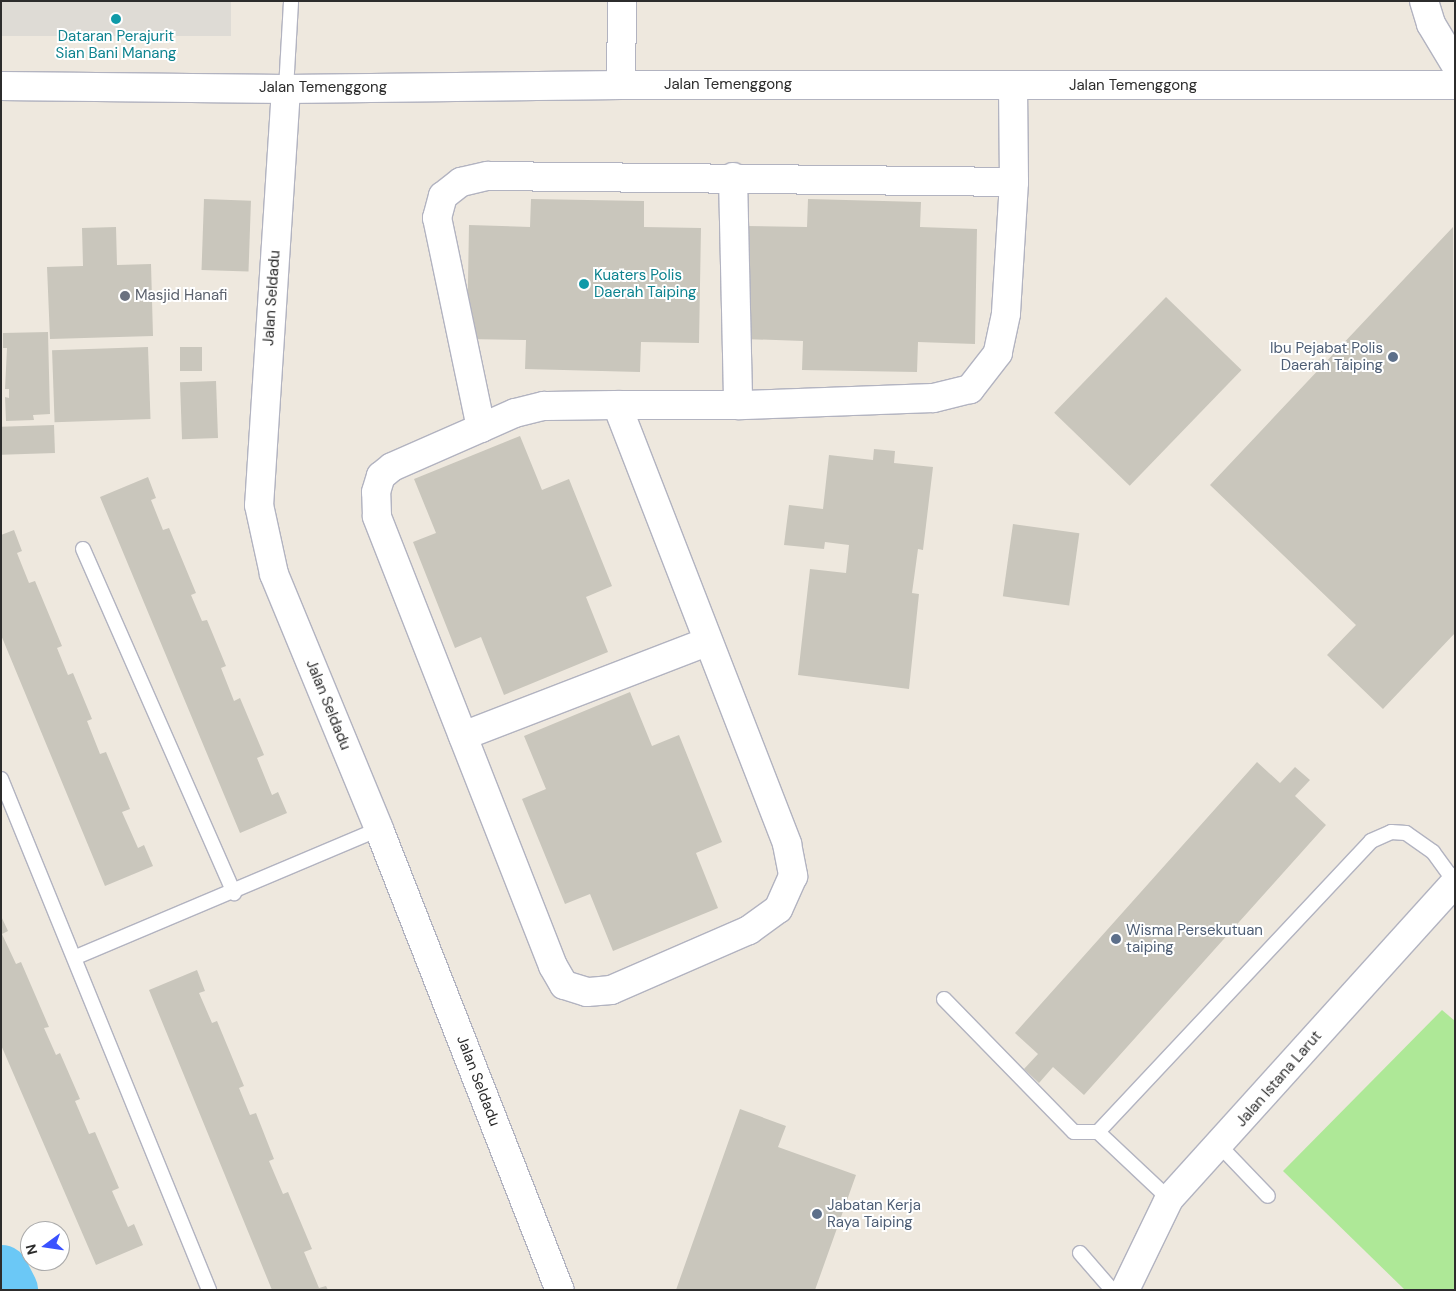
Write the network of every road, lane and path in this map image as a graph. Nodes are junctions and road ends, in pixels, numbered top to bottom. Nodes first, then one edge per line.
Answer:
1 (291, 1) edge
2 (622, 1) edge
3 (1424, 1) edge
4 (1455, 64) edge
5 (621, 84) junction
6 (1455, 85) edge
7 (1, 86) edge
8 (1013, 86) junction
9 (286, 89) junction
10 (733, 177) junction
11 (1014, 182) junction
12 (617, 405) junction
13 (738, 406) junction
14 (482, 428) junction
15 (83, 549) dead end
16 (707, 642) junction
17 (463, 736) junction
18 (1, 779) edge
19 (379, 829) junction
20 (1455, 882) edge
21 (234, 893) junction
22 (76, 957) junction
23 (944, 999) dead end
24 (1098, 1132) junction
25 (1220, 1146) junction
26 (1268, 1196) dead end
27 (1169, 1199) junction
28 (1080, 1253) dead end
29 (209, 1290) edge
30 (560, 1290) edge
31 (1112, 1290) edge
32 (1126, 1290) edge

1 - 9 lane
2 - 5 street
3 - 4 street
5 - 8 street, Jalan Temenggong
5 - 9 street, Jalan Temenggong
6 - 8 street, Jalan Temenggong
7 - 9 street, Jalan Temenggong
8 - 11 street
9 - 19 street, Jalan Seldadu
10 - 11 street
10 - 13 street
10 - 14 street
11 - 13 street
12 - 13 street
12 - 14 street
12 - 16 street
14 - 17 street
15 - 21 lane
16 - 17 street
16 - 17 street
18 - 22 lane
19 - 21 lane
19 - 30 street, Jalan Seldadu
20 - 24 lane
20 - 25 street, Jalan Istana Larut
21 - 22 lane
22 - 29 lane
23 - 24 lane
24 - 27 lane
25 - 26 lane
25 - 27 street, Jalan Istana Larut
27 - 32 street, Jalan Istana Larut
28 - 31 lane

